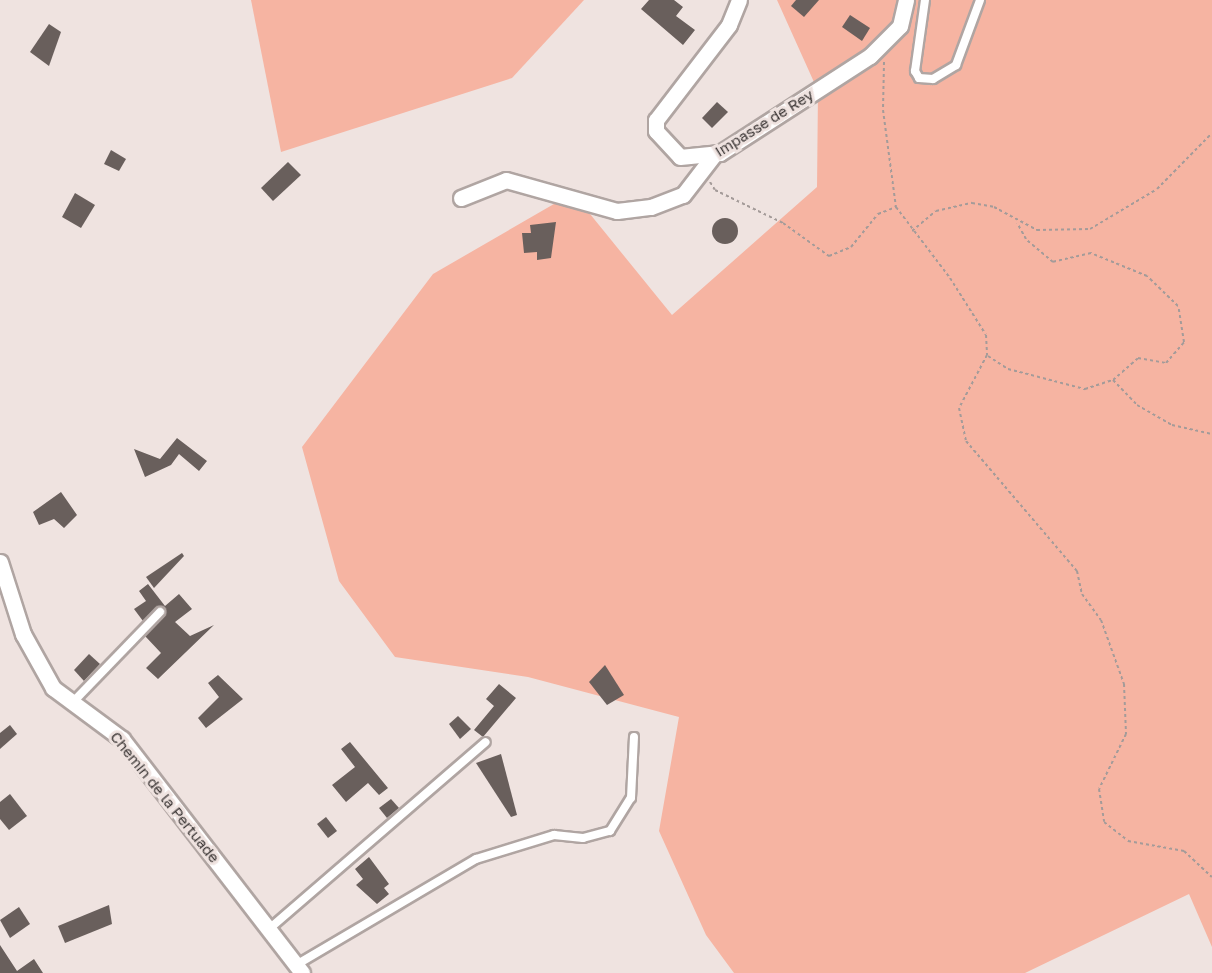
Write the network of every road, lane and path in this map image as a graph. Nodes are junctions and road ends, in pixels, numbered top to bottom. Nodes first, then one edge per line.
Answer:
1 (739, 0) edge
2 (906, 0) edge
3 (925, 0) edge
4 (980, 0) edge
5 (884, 44) junction
6 (1212, 133) edge
7 (709, 162) junction
8 (461, 198) dead end
9 (896, 207) junction
10 (1017, 223) junction
11 (912, 231) junction
12 (987, 355) junction
13 (1113, 380) junction
14 (1212, 434) edge
15 (0, 562) edge
16 (160, 612) dead end
17 (74, 701) junction
18 (634, 737) dead end
19 (486, 742) dead end
20 (1212, 877) edge
21 (269, 929) junction
22 (299, 969) edge

1 - 7 street, Impasse de Rey
2 - 5 street, Impasse de Rey
3 - 4 lane
5 - 7 street, Impasse de Rey
5 - 9 path
6 - 10 path
7 - 8 street
7 - 9 path
9 - 11 path
10 - 11 path
10 - 13 path
11 - 12 path
12 - 13 path
12 - 20 path
13 - 14 path
15 - 17 street, Chemin de la Pertuade
16 - 17 lane
17 - 21 street, Chemin de la Pertuade
18 - 22 lane
19 - 21 lane
21 - 22 street, Chemin de la Pertuade

